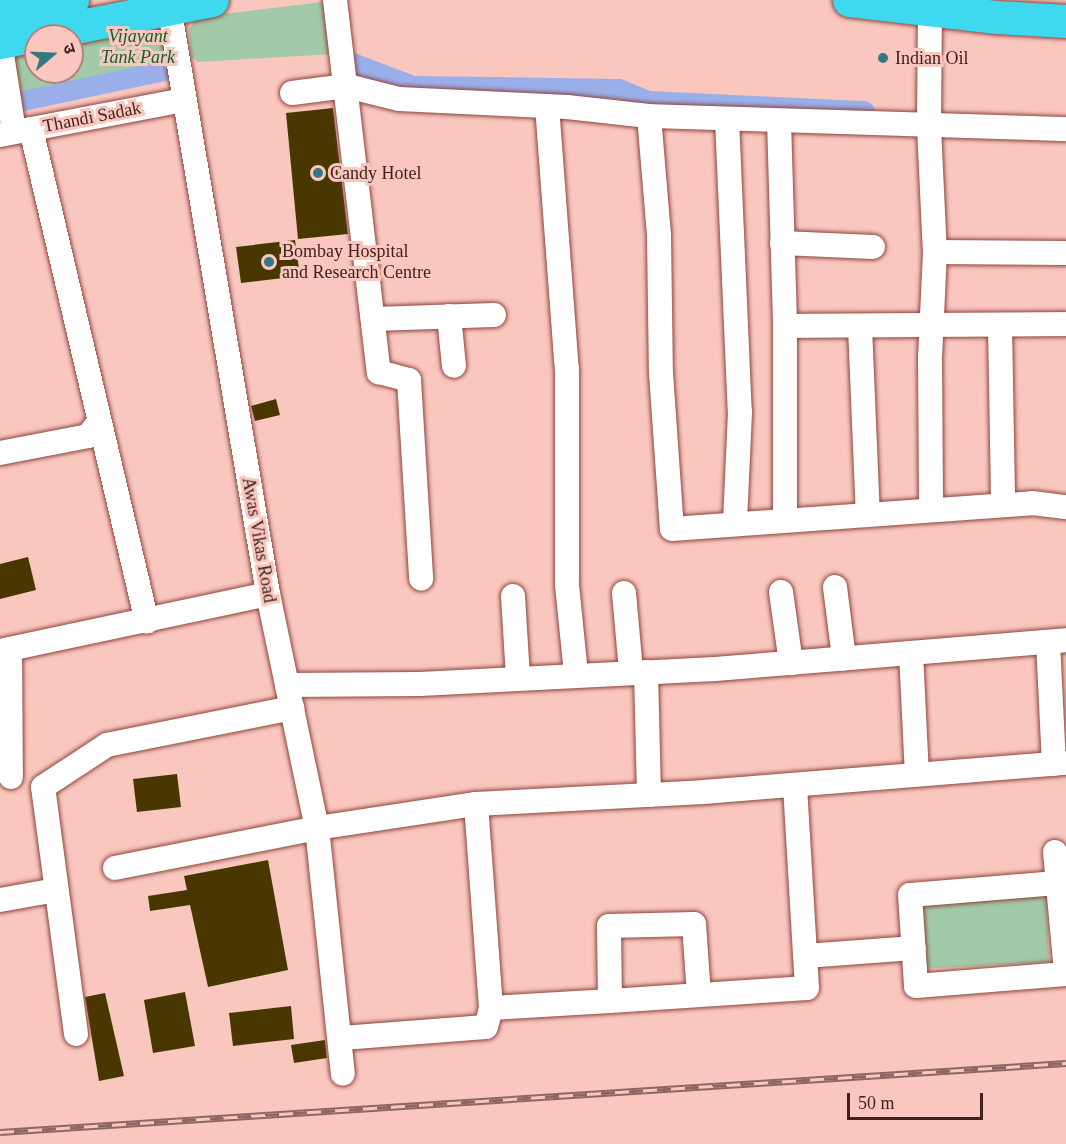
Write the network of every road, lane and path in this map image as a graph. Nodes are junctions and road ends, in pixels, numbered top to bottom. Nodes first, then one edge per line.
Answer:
1 (72, 0) edge
2 (212, 0) edge
3 (335, 0) edge
4 (849, 0) edge
5 (169, 3) edge
6 (930, 9) junction
7 (0, 16) edge
8 (1066, 21) edge
9 (0, 42) edge
10 (347, 86) junction
11 (291, 93) dead end
12 (184, 99) junction
13 (547, 106) junction
14 (649, 116) junction
15 (929, 118) junction
16 (727, 119) junction
17 (13, 121) edge
18 (779, 121) junction
19 (1066, 129) edge
20 (782, 243) junction
21 (873, 247) dead end
22 (935, 252) junction
23 (1066, 253) edge
24 (494, 315) dead end
25 (448, 316) junction
26 (374, 318) junction
27 (1066, 324) edge
28 (1000, 325) junction
29 (785, 326) junction
30 (860, 327) junction
31 (932, 327) junction
32 (454, 366) dead end
33 (98, 423) junction
34 (0, 453) edge
35 (1003, 505) junction
36 (1066, 507) edge
37 (931, 510) junction
38 (868, 513) junction
39 (785, 520) junction
40 (735, 524) junction
41 (421, 579) dead end
42 (835, 587) dead end
43 (781, 592) dead end
44 (624, 593) dead end
45 (268, 594) junction
46 (513, 596) dead end
47 (147, 622) junction
48 (1057, 641) edge
49 (5, 650) edge
50 (911, 653) junction
51 (844, 658) junction
52 (791, 663) junction
53 (638, 672) junction
54 (576, 674) junction
55 (518, 678) junction
56 (289, 696) junction
57 (1060, 764) edge
58 (917, 774) junction
59 (11, 777) dead end
60 (795, 785) junction
61 (649, 795) junction
62 (476, 804) junction
63 (317, 828) junction
64 (1055, 852) dead end
65 (115, 868) dead end
66 (1057, 883) junction
67 (56, 890) junction
68 (0, 900) edge
69 (914, 948) junction
70 (805, 956) junction
71 (1066, 974) edge
72 (699, 995) junction
73 (610, 1001) junction
74 (491, 1008) junction
75 (76, 1034) dead end
76 (342, 1038) junction
77 (343, 1074) dead end

1 - 7 highway
2 - 5 highway
3 - 10 street
4 - 6 highway
5 - 9 highway
5 - 12 street, Awas Vikas Road
6 - 8 highway
6 - 15 street
9 - 17 street
10 - 11 street
10 - 13 street
10 - 26 street
12 - 17 street, Thandi Sadak
12 - 45 street, Awas Vikas Road
13 - 14 street
13 - 54 street
14 - 16 street
14 - 40 street
15 - 18 street
15 - 19 street
15 - 22 street
16 - 18 street
16 - 40 street
17 - 33 street
18 - 20 street
20 - 21 street
20 - 29 street
22 - 23 street
22 - 31 street
24 - 25 street
25 - 26 street
25 - 32 street
26 - 41 street
27 - 28 street
28 - 31 street
28 - 35 street
29 - 30 street
29 - 39 street
30 - 31 street
30 - 38 street
31 - 37 street
33 - 34 street
33 - 47 street
35 - 36 street
35 - 37 street
37 - 38 street
38 - 39 street
39 - 40 street
42 - 51 street
43 - 52 street
44 - 53 street
45 - 47 street
45 - 56 street, Awas Vikas Road
46 - 55 street
47 - 49 street
48 - 50 street
48 - 57 street
49 - 59 street
50 - 51 street
50 - 58 street
51 - 52 street
52 - 53 street
53 - 54 street
53 - 61 street
54 - 55 street
55 - 56 street
56 - 63 street, Awas Vikas Road
56 - 67 street
57 - 58 street
58 - 60 street
60 - 61 street
60 - 70 street
61 - 62 street
62 - 63 street
62 - 74 street
63 - 65 street
63 - 76 street, Awas Vikas Road
64 - 66 street
66 - 69 street
66 - 71 street
67 - 68 street
67 - 75 street
69 - 70 street
69 - 71 street
70 - 72 street
72 - 73 street
72 - 73 street
73 - 74 street
74 - 76 street
76 - 77 street, Awas Vikas Road

